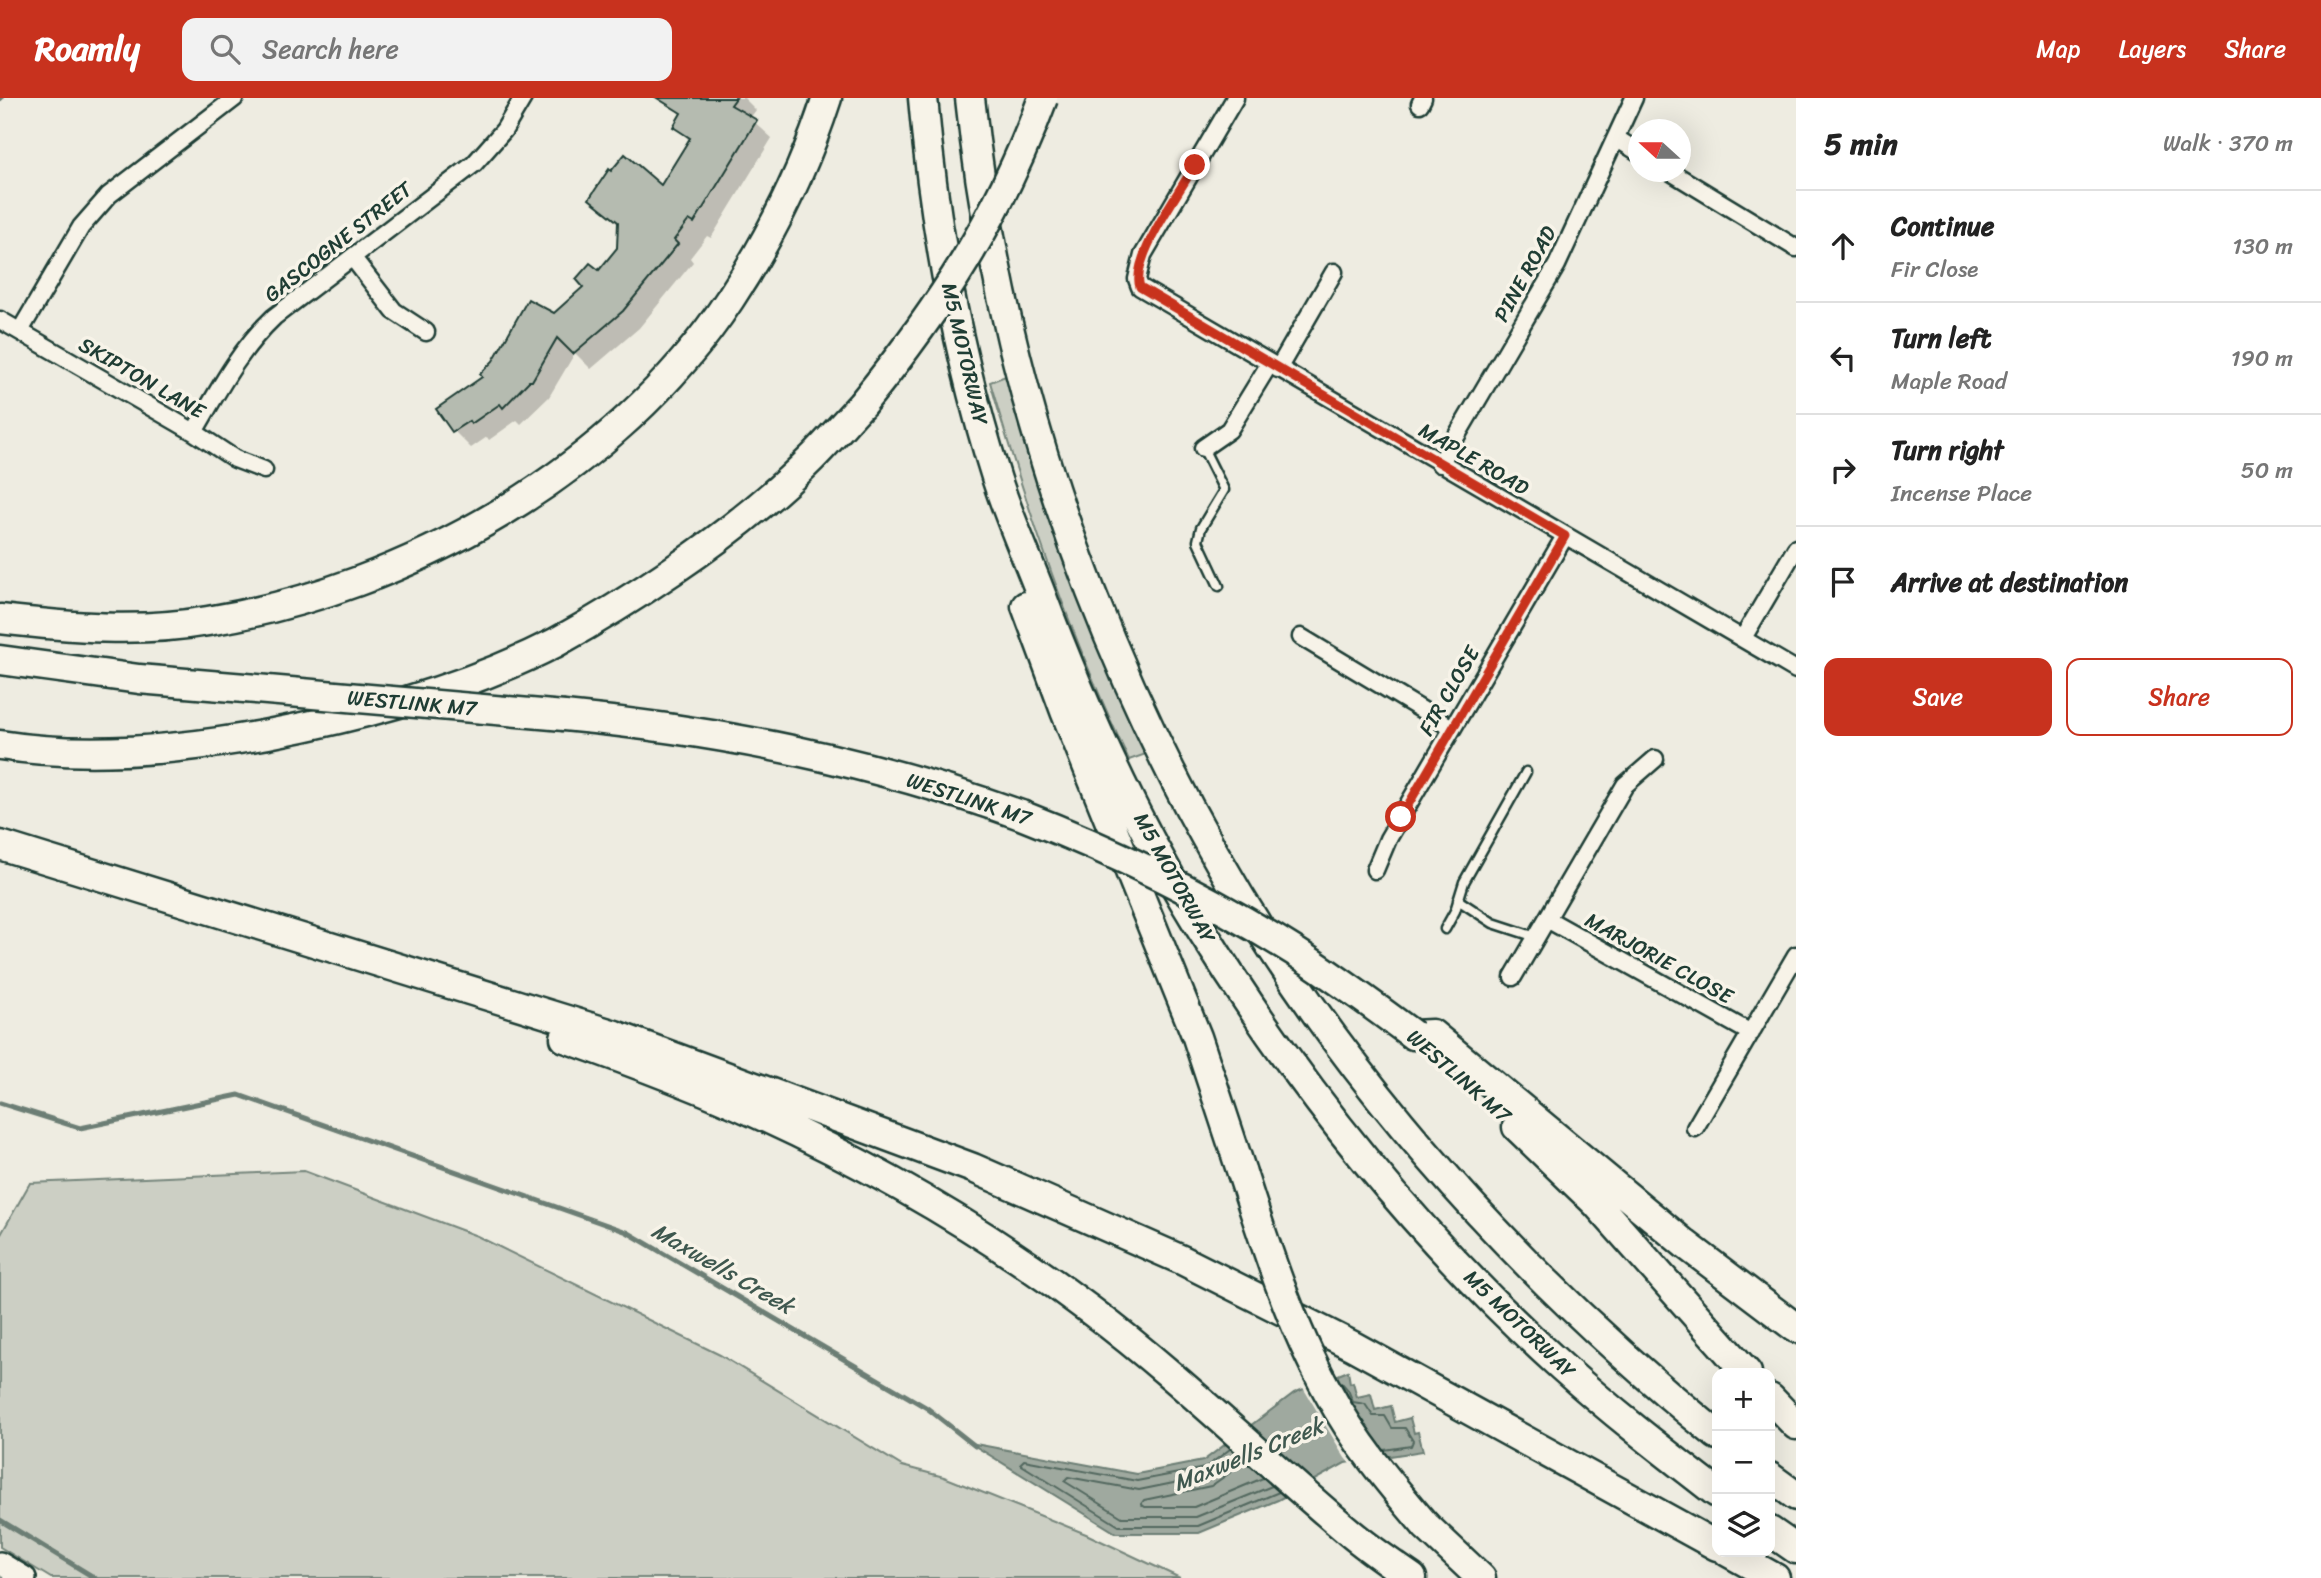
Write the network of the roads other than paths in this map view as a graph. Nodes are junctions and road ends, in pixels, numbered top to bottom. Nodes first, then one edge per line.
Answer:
1 (235, 98) edge
2 (523, 98) edge
3 (827, 98) edge
4 (923, 98) edge
5 (970, 98) edge
6 (1043, 98) edge
7 (1235, 98) edge
8 (1634, 98) edge
9 (1616, 138) junction
10 (1628, 145) edge
11 (1687, 182) edge
12 (1796, 248) edge
13 (353, 258) junction
14 (1334, 272) dead end
15 (0, 320) edge
16 (20, 331) junction
17 (426, 332) dead end
18 (1274, 366) junction
19 (194, 432) junction
20 (1203, 448) joint
21 (1440, 464) junction
22 (264, 470) dead end
23 (998, 484) junction
24 (1565, 536) junction
25 (1796, 548) edge
26 (1219, 586) dead end
27 (0, 619) edge
28 (1301, 637) dead end
29 (1743, 638) junction
30 (0, 660) edge
31 (1796, 670) edge
32 (1452, 728) junction
33 (0, 745) edge
34 (1655, 759) dead end
35 (1526, 772) dead end
36 (0, 845) edge
37 (1375, 870) dead end
38 (1458, 900) junction
39 (229, 916) junction
40 (1547, 919) junction
41 (1445, 929) dead end
42 (1536, 937) junction
43 (1796, 955) edge
44 (1513, 977) dead end
45 (1751, 1033) junction
46 (1457, 1064) junction
47 (1695, 1128) dead end
48 (1796, 1328) edge
49 (1743, 1368) edge
50 (1775, 1403) edge
51 (1796, 1425) edge
52 (1712, 1431) edge
53 (1775, 1480) edge
54 (1712, 1489) edge
55 (1796, 1496) edge
56 (1775, 1534) edge
57 (1712, 1543) edge
58 (1796, 1549) edge
59 (1737, 1557) edge
60 (0, 1563) edge
61 (25, 1578) edge
62 (1412, 1578) edge
63 (1481, 1578) edge
64 (1775, 1578) edge

1 - 16 street
2 - 13 street, GASCOGNE STREET
3 - 27 highway
4 - 23 highway, M5 MOTORWAY
5 - 52 highway
6 - 33 highway, bridge
7 - 18 street, MAPLE ROAD
8 - 9 street, PINE ROAD
9 - 10 street
9 - 21 street, PINE ROAD
11 - 12 street
13 - 17 street
13 - 19 street, GASCOGNE STREET
14 - 18 street
15 - 16 street, SKIPTON LANE
16 - 19 street, SKIPTON LANE
18 - 20 street
18 - 21 street, MAPLE ROAD
19 - 22 street, SKIPTON LANE
20 - 26 lane
21 - 24 street, MAPLE ROAD
23 - 54 highway, M5 MOTORWAY
23 - 63 highway, bridge
24 - 29 street, MAPLE ROAD
24 - 32 street, FIR CLOSE
25 - 29 street
28 - 32 street
29 - 31 street, MAPLE ROAD
30 - 46 highway, WESTLINK M7, bridge
32 - 37 street, FIR CLOSE
34 - 40 street
35 - 38 lane
36 - 39 highway
38 - 41 lane
38 - 42 lane
39 - 57 highway
39 - 62 highway
40 - 42 street
40 - 45 street, MARJORIE CLOSE
42 - 44 street
43 - 45 street
45 - 47 street
46 - 48 highway
46 - 49 highway, WESTLINK M7
50 - 51 highway
53 - 55 highway
56 - 58 highway
59 - 64 highway
60 - 61 street

